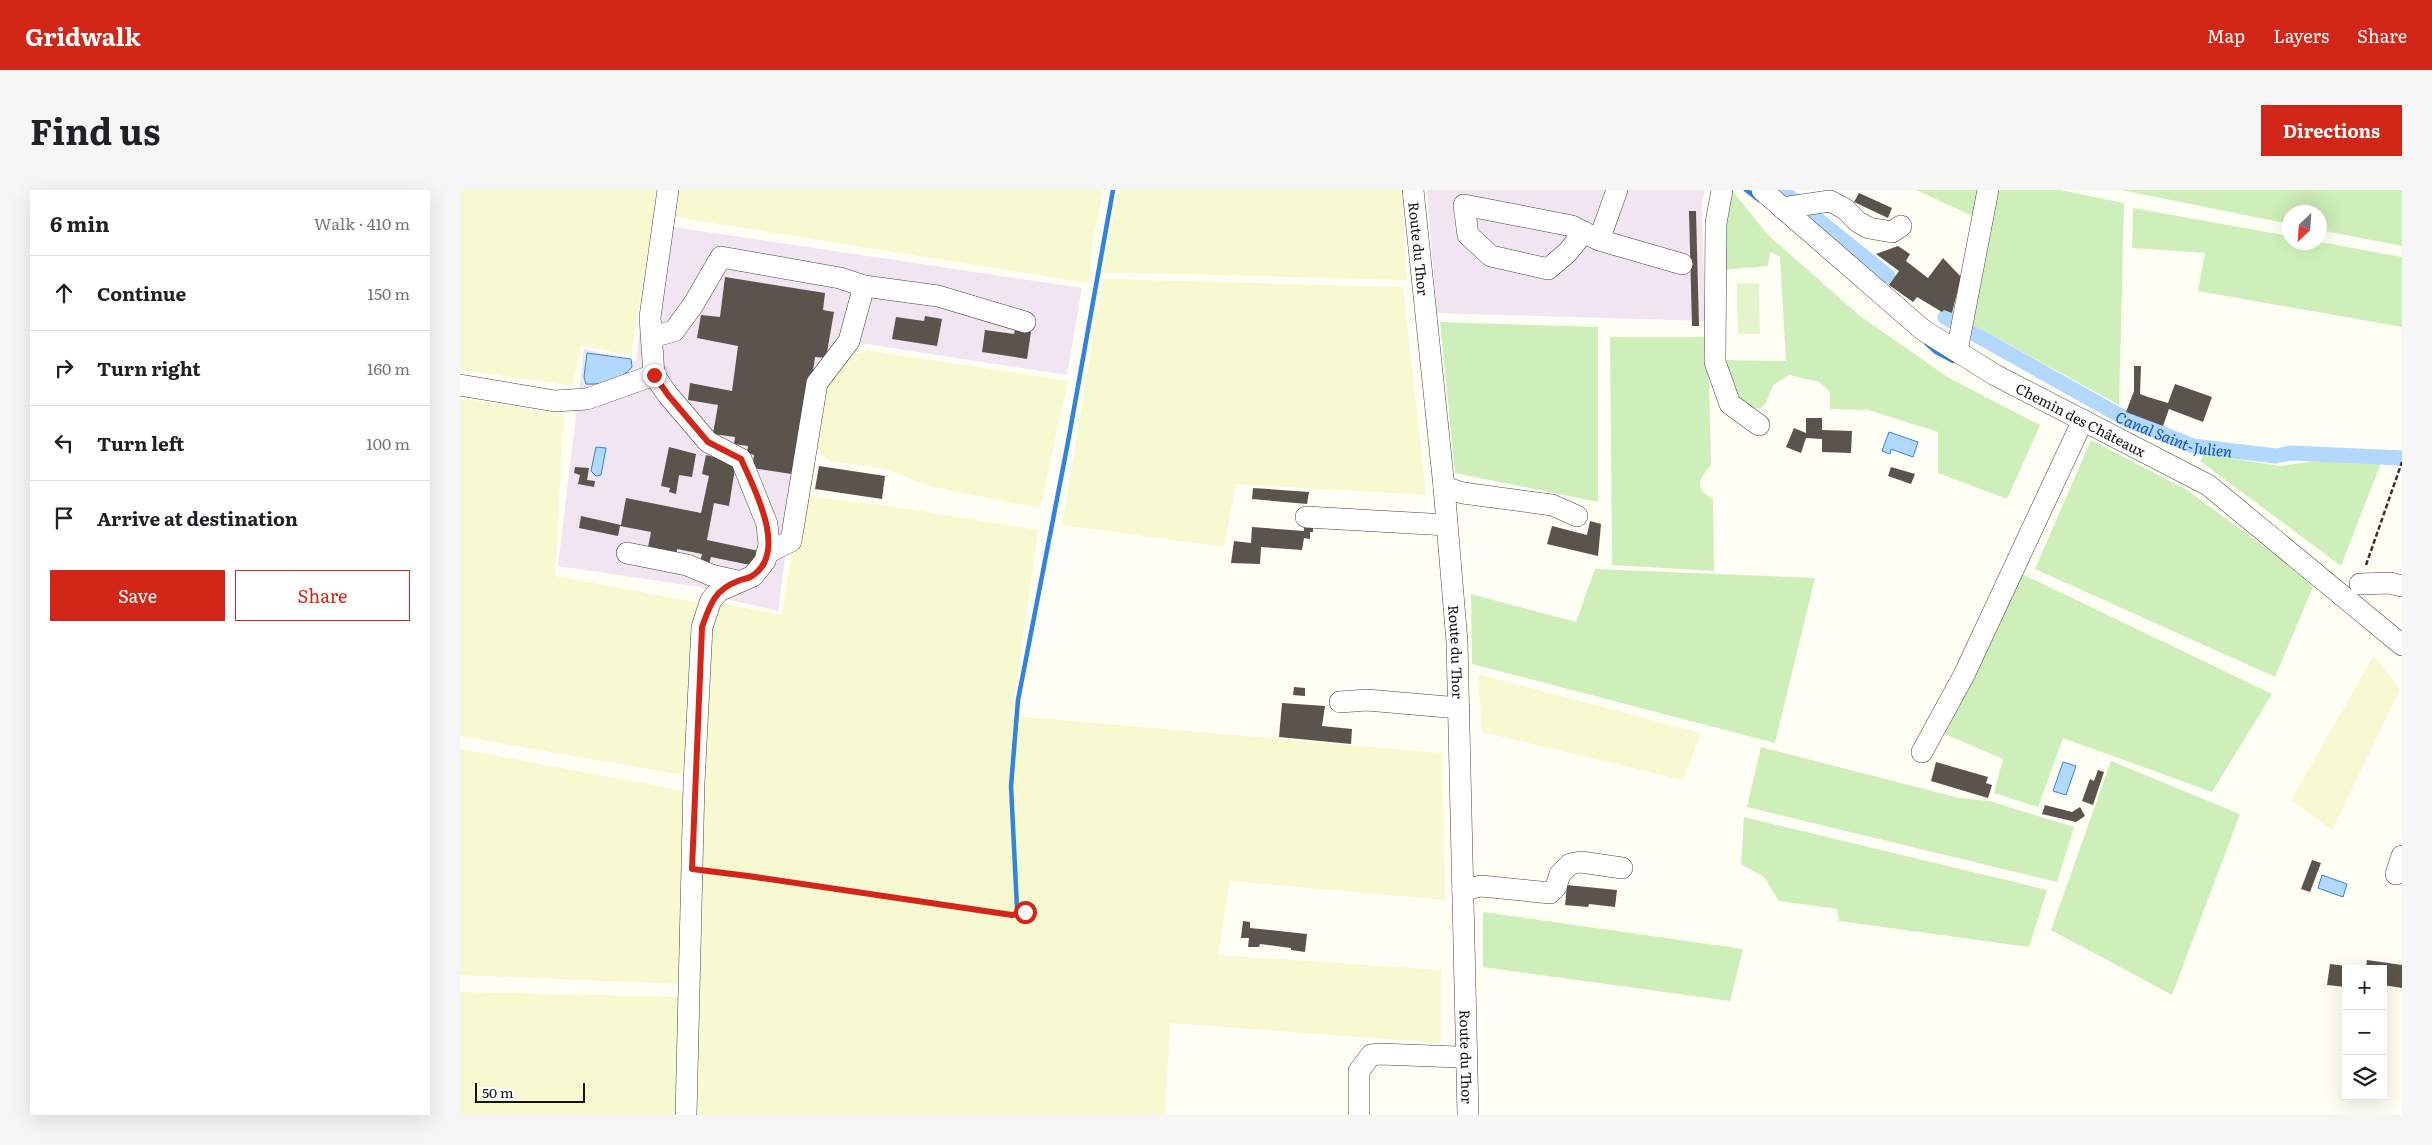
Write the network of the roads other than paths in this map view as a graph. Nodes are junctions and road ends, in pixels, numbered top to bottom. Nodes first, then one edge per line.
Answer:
1 (668, 190) edge
2 (1413, 190) edge
3 (1617, 190) edge
4 (1722, 190) edge
5 (1762, 190) edge
6 (1988, 190) edge
7 (1826, 195) edge
8 (1782, 208) junction
9 (1901, 226) dead end
10 (1592, 236) junction
11 (1682, 264) dead end
12 (864, 286) junction
13 (1025, 322) dead end
14 (652, 337) junction
15 (1957, 351) junction
16 (654, 375) junction
17 (460, 385) edge
18 (2083, 420) junction
19 (1759, 425) dead end
20 (1444, 487) junction
21 (1577, 516) dead end
22 (1306, 517) dead end
23 (1447, 525) junction
24 (767, 553) junction
25 (627, 554) dead end
26 (736, 581) junction
27 (2360, 584) road end
28 (2402, 586) edge
29 (2402, 645) edge
30 (1340, 702) dead end
31 (1459, 708) junction
32 (1922, 752) dead end
33 (1622, 868) dead end
34 (1463, 890) junction
35 (1466, 1055) junction
36 (686, 1115) edge
37 (1360, 1115) edge
38 (1468, 1115) edge

1 - 14 street
2 - 20 street, Route du Thor
3 - 10 street
4 - 19 street
5 - 8 street, Chemin des Châteaux
6 - 15 street
7 - 8 street
7 - 9 street
8 - 15 street, Chemin des Châteaux
10 - 10 street
10 - 11 street
12 - 13 street
12 - 14 street
12 - 24 street
14 - 16 street
15 - 18 street, Chemin des Châteaux
16 - 17 street
16 - 24 street
18 - 29 street, Chemin des Châteaux
18 - 32 street
20 - 21 street
20 - 23 street, Route du Thor
22 - 23 street
23 - 31 street, Route du Thor
24 - 26 street
25 - 26 street
26 - 36 street
27 - 28 street
30 - 31 street
31 - 34 street, Route du Thor
33 - 34 street
34 - 35 street, Route du Thor
35 - 37 street
35 - 38 street, Route du Thor

